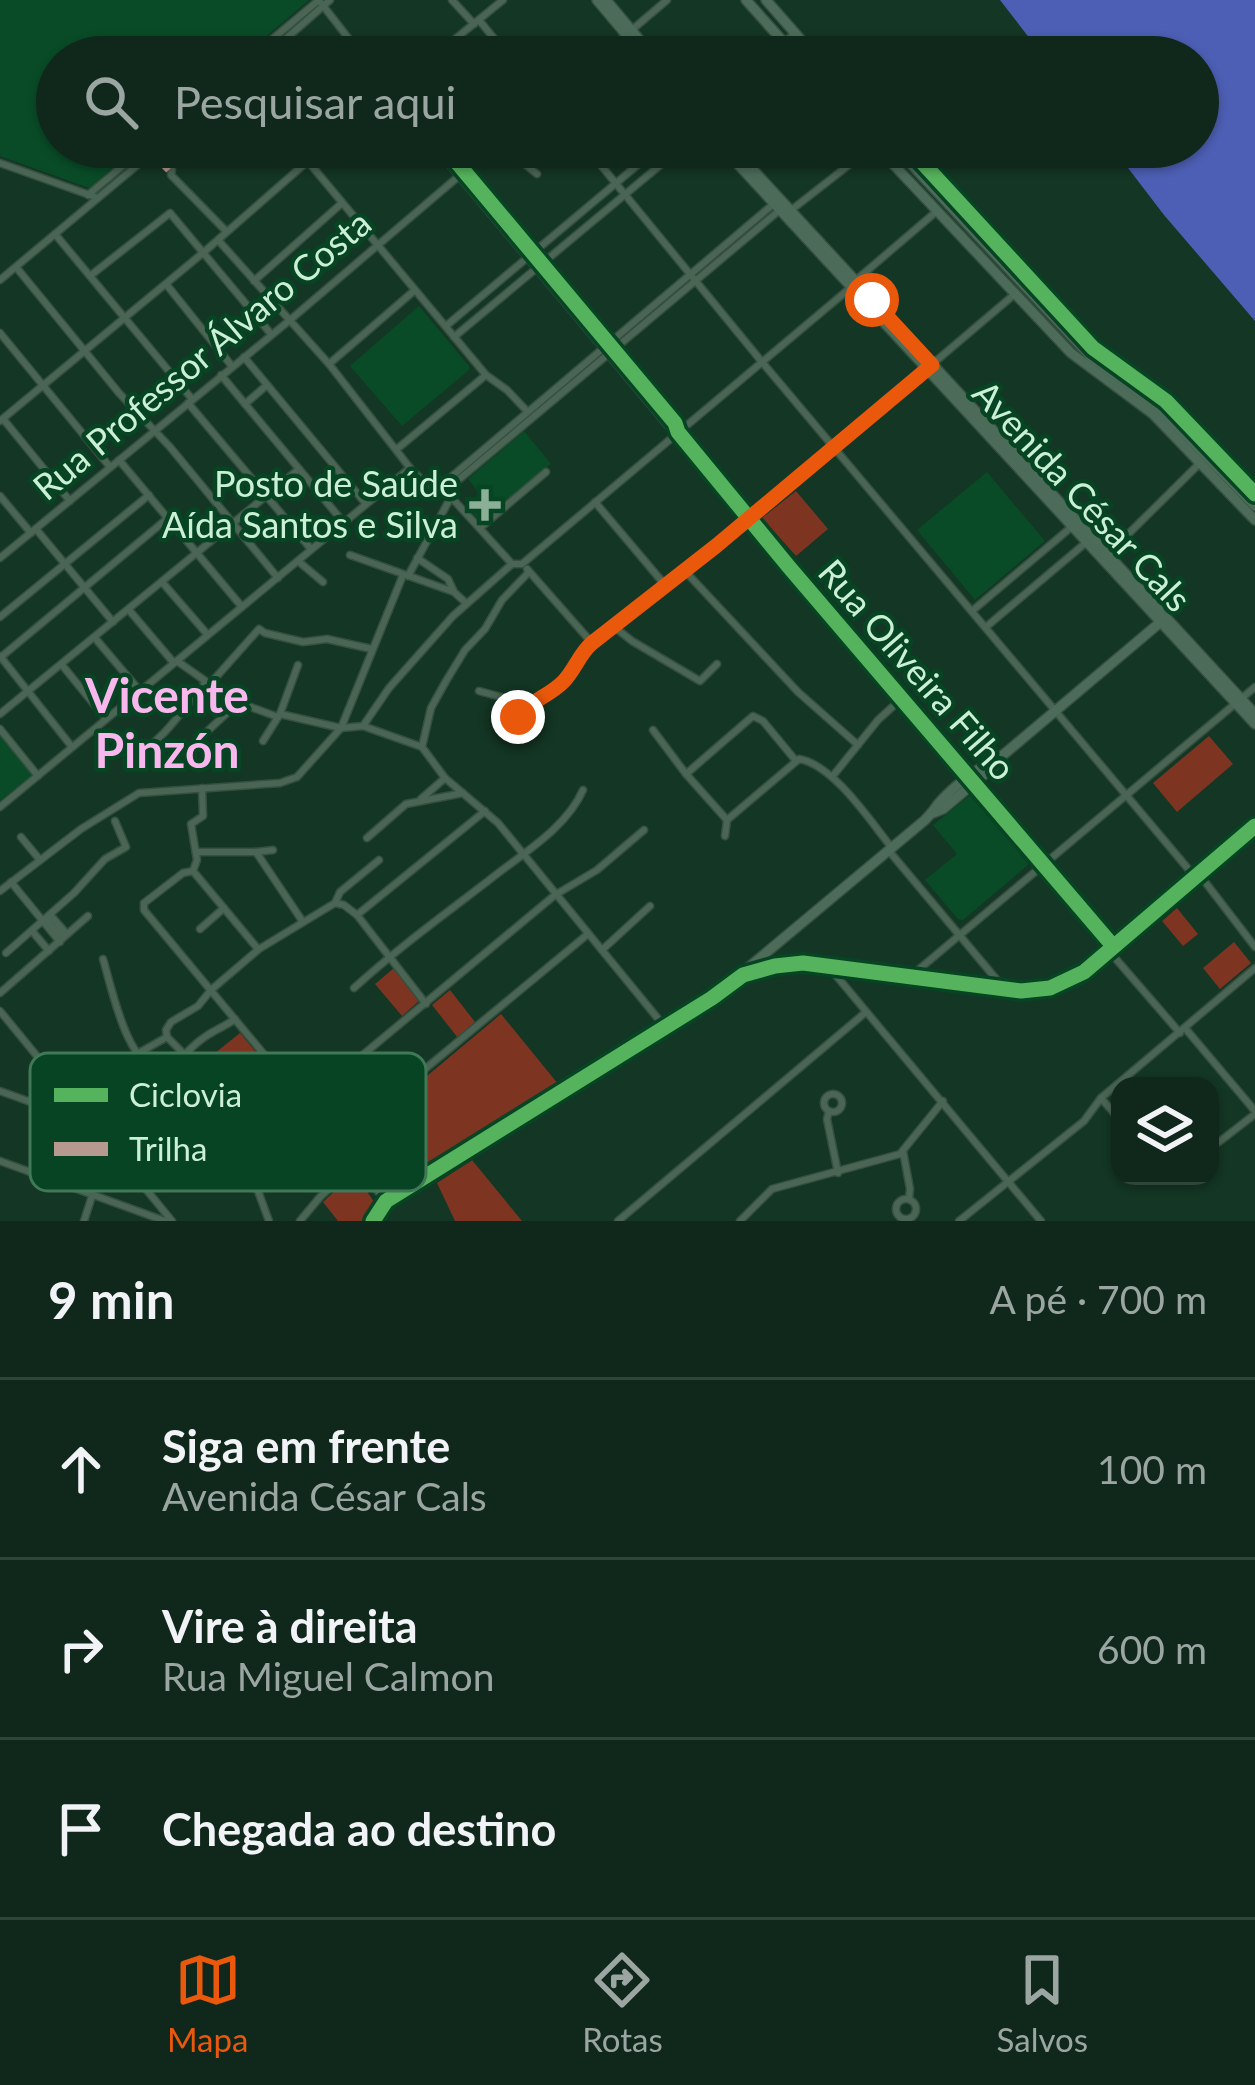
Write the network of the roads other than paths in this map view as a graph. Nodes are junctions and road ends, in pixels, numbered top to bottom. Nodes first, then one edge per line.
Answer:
1 (452, 0) edge
2 (503, 0) edge
3 (602, 0) edge
4 (667, 0) edge
5 (746, 0) edge
6 (766, 0) edge
7 (323, 1) edge
8 (476, 22) junction
9 (629, 33) junction
10 (795, 33) junction
11 (278, 36) edge
12 (287, 36) edge
13 (348, 36) edge
14 (459, 36) edge
15 (489, 36) edge
16 (625, 36) edge
17 (632, 36) edge
18 (779, 36) edge
19 (791, 36) edge
20 (798, 36) edge
21 (0, 163) edge
22 (129, 168) edge
23 (170, 168) edge
24 (299, 168) edge
25 (314, 168) edge
26 (457, 168) edge
27 (467, 168) edge
28 (529, 168) edge
29 (604, 168) edge
30 (634, 168) edge
31 (657, 168) edge
32 (743, 168) edge
33 (750, 168) edge
34 (841, 168) edge
35 (895, 168) edge
36 (913, 168) edge
37 (461, 173) junction
38 (536, 174) dead end
39 (617, 183) junction
40 (626, 194) junction
41 (93, 197) junction
42 (342, 203) junction
43 (782, 206) junction
44 (938, 211) junction
45 (226, 231) junction
46 (55, 234) junction
47 (218, 240) junction
48 (378, 245) junction
49 (204, 252) junction
50 (531, 255) junction
51 (540, 266) junction
52 (16, 267) junction
53 (90, 276) junction
54 (692, 278) junction
55 (0, 280) edge
56 (254, 281) junction
57 (166, 284) junction
58 (853, 284) junction
59 (416, 290) junction
60 (1019, 291) junction
61 (125, 317) junction
62 (290, 320) junction
63 (445, 326) junction
64 (0, 333) edge
65 (272, 334) junction
66 (454, 337) junction
67 (608, 348) junction
68 (84, 351) junction
69 (244, 357) junction
70 (762, 362) junction
71 (329, 364) junction
72 (232, 366) junction
73 (930, 367) junction
74 (221, 375) junction
75 (486, 375) junction
76 (43, 385) junction
77 (267, 386) junction
78 (190, 401) junction
79 (245, 404) junction
80 (531, 413) junction
81 (1, 418) edge
82 (153, 430) junction
83 (678, 431) junction
84 (836, 446) junction
85 (397, 449) junction
86 (119, 460) junction
87 (1201, 462) junction
88 (110, 467) junction
89 (299, 469) junction
90 (336, 469) junction
91 (410, 469) junction
92 (546, 472) dead end
93 (314, 487) junction
94 (444, 493) junction
95 (149, 495) junction
96 (0, 496) edge
97 (266, 496) junction
98 (70, 501) junction
99 (595, 502) junction
100 (366, 504) junction
101 (1255, 506) edge
102 (168, 518) junction
103 (749, 519) junction
104 (1255, 520) edge
105 (344, 523) junction
106 (1075, 524) junction
107 (233, 525) junction
108 (479, 528) junction
109 (33, 531) junction
110 (1090, 540) junction
111 (311, 549) junction
112 (197, 553) junction
113 (350, 555) dead end
114 (1106, 556) junction
115 (0, 558) edge
116 (417, 558) junction
117 (298, 561) junction
118 (64, 564) junction
119 (512, 564) junction
120 (522, 564) junction
121 (684, 570) junction
122 (529, 572) junction
123 (406, 576) junction
124 (278, 578) junction
125 (162, 582) junction
126 (323, 582) dead end
127 (665, 585) junction
128 (84, 587) junction
129 (454, 592) junction
130 (466, 603) junction
131 (242, 607) junction
132 (129, 610) junction
133 (972, 611) junction
134 (0, 617) edge
135 (1164, 620) junction
136 (113, 622) junction
137 (613, 626) junction
138 (986, 627) junction
139 (207, 635) junction
140 (95, 638) junction
141 (592, 643) junction
142 (372, 649) junction
143 (0, 656) edge
144 (175, 662) junction
145 (62, 664) junction
146 (717, 664) dead end
147 (298, 665) dead end
148 (207, 684) junction
149 (1255, 687) edge
150 (140, 691) junction
151 (478, 691) dead end
152 (28, 693) junction
153 (902, 698) junction
154 (234, 701) junction
155 (1238, 701) junction
156 (528, 704) junction
157 (1056, 710) junction
158 (0, 714) edge
159 (1255, 714) edge
160 (279, 716) junction
161 (106, 719) junction
162 (1255, 724) edge
163 (363, 726) junction
164 (341, 728) junction
165 (0, 729) edge
166 (508, 729) dead end
167 (653, 730) dead end
168 (202, 737) dead end
169 (263, 741) dead end
170 (858, 745) junction
171 (422, 747) junction
172 (73, 748) junction
173 (135, 755) dead end
174 (796, 761) junction
175 (686, 774) junction
176 (38, 776) junction
177 (832, 777) junction
178 (446, 778) junction
179 (972, 780) junction
180 (202, 788) junction
181 (583, 790) dead end
182 (463, 793) junction
183 (1125, 794) junction
184 (418, 801) junction
185 (0, 807) edge
186 (485, 810) junction
187 (727, 820) junction
188 (115, 821) dead end
189 (1255, 826) edge
190 (644, 830) dead end
191 (725, 836) dead end
192 (21, 838) dead end
193 (367, 838) dead end
194 (890, 849) junction
195 (272, 850) dead end
196 (196, 852) junction
197 (256, 852) junction
198 (522, 854) junction
199 (40, 860) junction
200 (379, 860) dead end
201 (1042, 864) junction
202 (193, 871) junction
203 (1197, 875) junction
204 (11, 882) junction
205 (0, 891) edge
206 (555, 895) junction
207 (335, 903) junction
208 (650, 906) dead end
209 (224, 908) junction
210 (53, 912) junction
211 (357, 915) junction
212 (88, 916) dead end
213 (46, 921) junction
214 (303, 922) junction
215 (200, 928) dead end
216 (32, 931) junction
217 (70, 933) junction
218 (588, 934) junction
219 (959, 934) junction
220 (60, 942) junction
221 (1255, 947) edge
222 (1111, 948) junction
223 (259, 950) junction
224 (602, 950) junction
225 (50, 951) junction
226 (6, 952) dead end
227 (389, 956) junction
228 (103, 959) dead end
229 (826, 964) junction
230 (1255, 968) edge
231 (743, 975) junction
232 (910, 976) junction
233 (354, 988) dead end
234 (1005, 989) junction
235 (211, 990) junction
236 (0, 993) edge
237 (427, 1004) junction
238 (0, 1011) edge
239 (866, 1012) junction
240 (235, 1019) junction
241 (664, 1027) junction
242 (1182, 1031) junction
243 (167, 1037) junction
244 (135, 1052) joint
245 (35, 1053) edge
246 (183, 1053) edge
247 (185, 1053) edge
248 (264, 1053) edge
249 (366, 1053) edge
250 (426, 1068) edge
251 (0, 1090) edge
252 (1101, 1098) junction
253 (30, 1101) edge
254 (943, 1101) junction
255 (1111, 1110) edge
256 (829, 1112) dead end
257 (1255, 1112) edge
258 (1220, 1142) dead end
259 (903, 1151) junction
260 (0, 1161) edge
261 (30, 1172) edge
262 (838, 1173) junction
263 (426, 1176) edge
264 (1007, 1181) junction
265 (81, 1191) edge
266 (145, 1191) edge
267 (258, 1191) edge
268 (327, 1191) edge
269 (378, 1191) edge
270 (402, 1191) edge
271 (92, 1195) junction
272 (909, 1199) dead end
273 (386, 1201) junction
274 (83, 1221) edge
275 (169, 1221) edge
276 (269, 1221) edge
277 (300, 1221) edge
278 (373, 1221) edge
279 (618, 1221) edge
280 (740, 1221) edge
281 (958, 1221) edge
282 (1041, 1221) edge

1 - 8 street
2 - 8 street
3 - 9 main road
4 - 9 street
5 - 18 main road
6 - 10 main road
7 - 11 street
7 - 12 street
7 - 13 street
8 - 14 street
8 - 15 street
9 - 16 street
9 - 17 main road
10 - 19 street
10 - 20 main road
21 - 41 street
22 - 41 street
23 - 45 street
24 - 45 street
25 - 42 street
26 - 37 street, Rua Oliveira Filho
27 - 37 street, Rua Professor Álvaro Costa
28 - 38 street
29 - 39 street
30 - 39 street
31 - 40 street
32 - 43 main road, Avenida César Cals
33 - 43 main road, Avenida César Cals
34 - 43 street
35 - 44 main road
36 - 60 main road
37 - 48 street, Rua Professor Álvaro Costa
37 - 50 street, Rua Oliveira Filho
39 - 40 street
39 - 50 street
40 - 51 street
40 - 54 street
41 - 46 street
42 - 48 street
42 - 56 street
43 - 54 street
43 - 58 main road, Avenida César Cals
44 - 58 street
44 - 60 main road
45 - 47 street
46 - 52 street
46 - 53 street
47 - 49 street
47 - 56 street
48 - 59 street
48 - 62 street, Rua Professor Álvaro Costa
49 - 53 street
49 - 57 street
49 - 65 street
50 - 51 street, Rua Oliveira Filho
50 - 63 street
51 - 66 street
51 - 67 street, Rua Oliveira Filho
52 - 55 street
52 - 68 street
53 - 61 street
54 - 67 street
54 - 70 street
56 - 62 street
57 - 61 street
57 - 72 street
58 - 70 street
58 - 73 main road, Avenida César Cals
59 - 63 street
59 - 71 street
60 - 73 street
60 - 87 main road
60 - 101 main road
61 - 68 street
61 - 78 street
62 - 65 street, Rua Professor Álvaro Costa
62 - 71 street
63 - 66 street
64 - 76 street
65 - 69 street, Rua Professor Álvaro Costa
66 - 75 street
67 - 80 street
67 - 83 street, Rua Oliveira Filho
68 - 76 street
68 - 82 street
69 - 72 street, Rua Professor Álvaro Costa
69 - 77 street
70 - 83 street
70 - 84 street
71 - 85 street
72 - 74 street, Rua Professor Álvaro Costa
73 - 84 street
73 - 106 main road, Avenida César Cals
74 - 78 street, Rua Professor Álvaro Costa
74 - 79 street
75 - 80 street
75 - 85 street
76 - 81 street
76 - 88 street
77 - 79 street
77 - 90 street
78 - 82 street, Rua Professor Álvaro Costa
78 - 97 street
79 - 89 street
80 - 94 street
81 - 98 street
82 - 86 street, Rua Professor Álvaro Costa
82 - 107 street
83 - 99 street
83 - 103 street, Rua Oliveira Filho
84 - 103 street
84 - 133 street
85 - 91 street
86 - 88 street, Rua Professor Álvaro Costa
86 - 95 street
87 - 104 main road
87 - 114 street
88 - 98 street, Rua Professor Álvaro Costa
89 - 93 street
89 - 97 street
90 - 93 street
90 - 100 street
91 - 94 street
91 - 100 street
92 - 108 street
93 - 105 street
94 - 108 street
94 - 116 street
95 - 102 street
95 - 118 street
96 - 109 street
97 - 107 street
97 - 111 street
98 - 109 street, Rua Professor Álvaro Costa
99 - 120 street
99 - 127 street
100 - 105 street
102 - 112 street
102 - 128 street
103 - 121 street
103 - 153 street, Rua Oliveira Filho
105 - 111 street
106 - 110 main road, Avenida César Cals
106 - 133 street
107 - 112 street
107 - 124 street
108 - 119 street
109 - 115 street, Rua Professor Álvaro Costa
109 - 118 street
110 - 114 main road, Avenida César Cals
110 - 138 street
111 - 117 street
112 - 125 street
112 - 131 street
113 - 123 street
114 - 135 main road, Avenida César Cals
116 - 123 street
116 - 129 street
117 - 124 street
117 - 126 street
118 - 128 street
118 - 134 street
119 - 120 street
119 - 130 street
120 - 122 street
121 - 127 street
121 - 170 street
122 - 141 street
122 - 171 street
123 - 129 street
123 - 142 street
124 - 131 street
125 - 132 street
125 - 139 street
127 - 137 street
128 - 136 street
128 - 143 street
129 - 130 street
130 - 163 street
131 - 139 street
132 - 136 street
132 - 144 street
133 - 138 street
135 - 155 main road, Avenida César Cals
135 - 157 main road
136 - 140 street
137 - 141 street
137 - 146 street
138 - 157 street
139 - 144 street
140 - 145 street
140 - 150 street
141 - 156 street
142 - 148 street
142 - 164 street
143 - 152 street
144 - 148 street
144 - 150 street
145 - 152 street
145 - 161 street
147 - 160 street
148 - 154 street
148 - 173 street
149 - 155 street
150 - 161 street
151 - 156 street
152 - 158 street
152 - 172 street
153 - 170 street
153 - 179 street, Rua Oliveira Filho
154 - 160 street
154 - 168 street
155 - 159 main road, Avenida César Cals
155 - 162 main road, Avenida César Cals
155 - 183 street
156 - 166 street
157 - 179 main road
157 - 183 street
160 - 164 street
160 - 169 street
161 - 172 street
163 - 164 street
163 - 171 street
164 - 180 street
165 - 176 street
167 - 175 street
170 - 177 street
171 - 178 street
172 - 176 street
174 - 175 street
174 - 177 street
174 - 187 street
175 - 187 street
176 - 185 street
177 - 194 street
178 - 182 street
178 - 184 street
179 - 194 main road
179 - 201 street, Rua Oliveira Filho
180 - 196 street
180 - 199 street
181 - 198 street
182 - 184 street
182 - 186 street
183 - 201 street
183 - 203 street
184 - 193 street
186 - 198 street
186 - 211 street
187 - 191 street
188 - 210 street
189 - 203 main road
190 - 206 street
192 - 199 street
194 - 219 street
194 - 231 main road
195 - 197 street
196 - 197 street
196 - 202 street
197 - 214 street
198 - 206 street
198 - 227 street
199 - 204 street
200 - 207 street
201 - 219 street
201 - 222 street, Rua Oliveira Filho
202 - 209 street
202 - 235 street
203 - 221 street
203 - 222 main road
204 - 205 street
204 - 213 street
206 - 218 street
206 - 237 street
207 - 211 street
207 - 214 street
208 - 224 street
209 - 215 street
209 - 223 street
210 - 213 street
210 - 217 street
211 - 227 street
212 - 217 street
213 - 216 street
213 - 220 street
214 - 223 street
216 - 225 street
216 - 226 street
217 - 220 street
218 - 224 street
218 - 250 street
219 - 232 street
219 - 234 street
220 - 225 street
222 - 234 main road
222 - 242 street, Rua Oliveira Filho
223 - 235 street
224 - 241 street
225 - 236 street
227 - 233 street
227 - 237 street
228 - 244 street
229 - 231 main road
229 - 232 main road
229 - 239 street
230 - 242 street
231 - 241 main road
232 - 234 main road
235 - 240 street
235 - 243 street
237 - 249 street
238 - 245 street
239 - 254 street
239 - 279 street
240 - 247 street
240 - 248 street
241 - 263 main road
242 - 252 street
242 - 257 street, Rua Oliveira Filho
243 - 244 street
243 - 246 street
251 - 253 street
252 - 255 street
252 - 264 street
254 - 259 street
254 - 264 street
256 - 262 street
257 - 258 street
259 - 262 street
259 - 272 street
260 - 261 street
262 - 280 street
264 - 281 street
264 - 282 street
265 - 271 street
266 - 275 street
267 - 276 street
268 - 277 street
269 - 273 street
270 - 273 main road
271 - 274 street
271 - 275 street
273 - 278 main road

